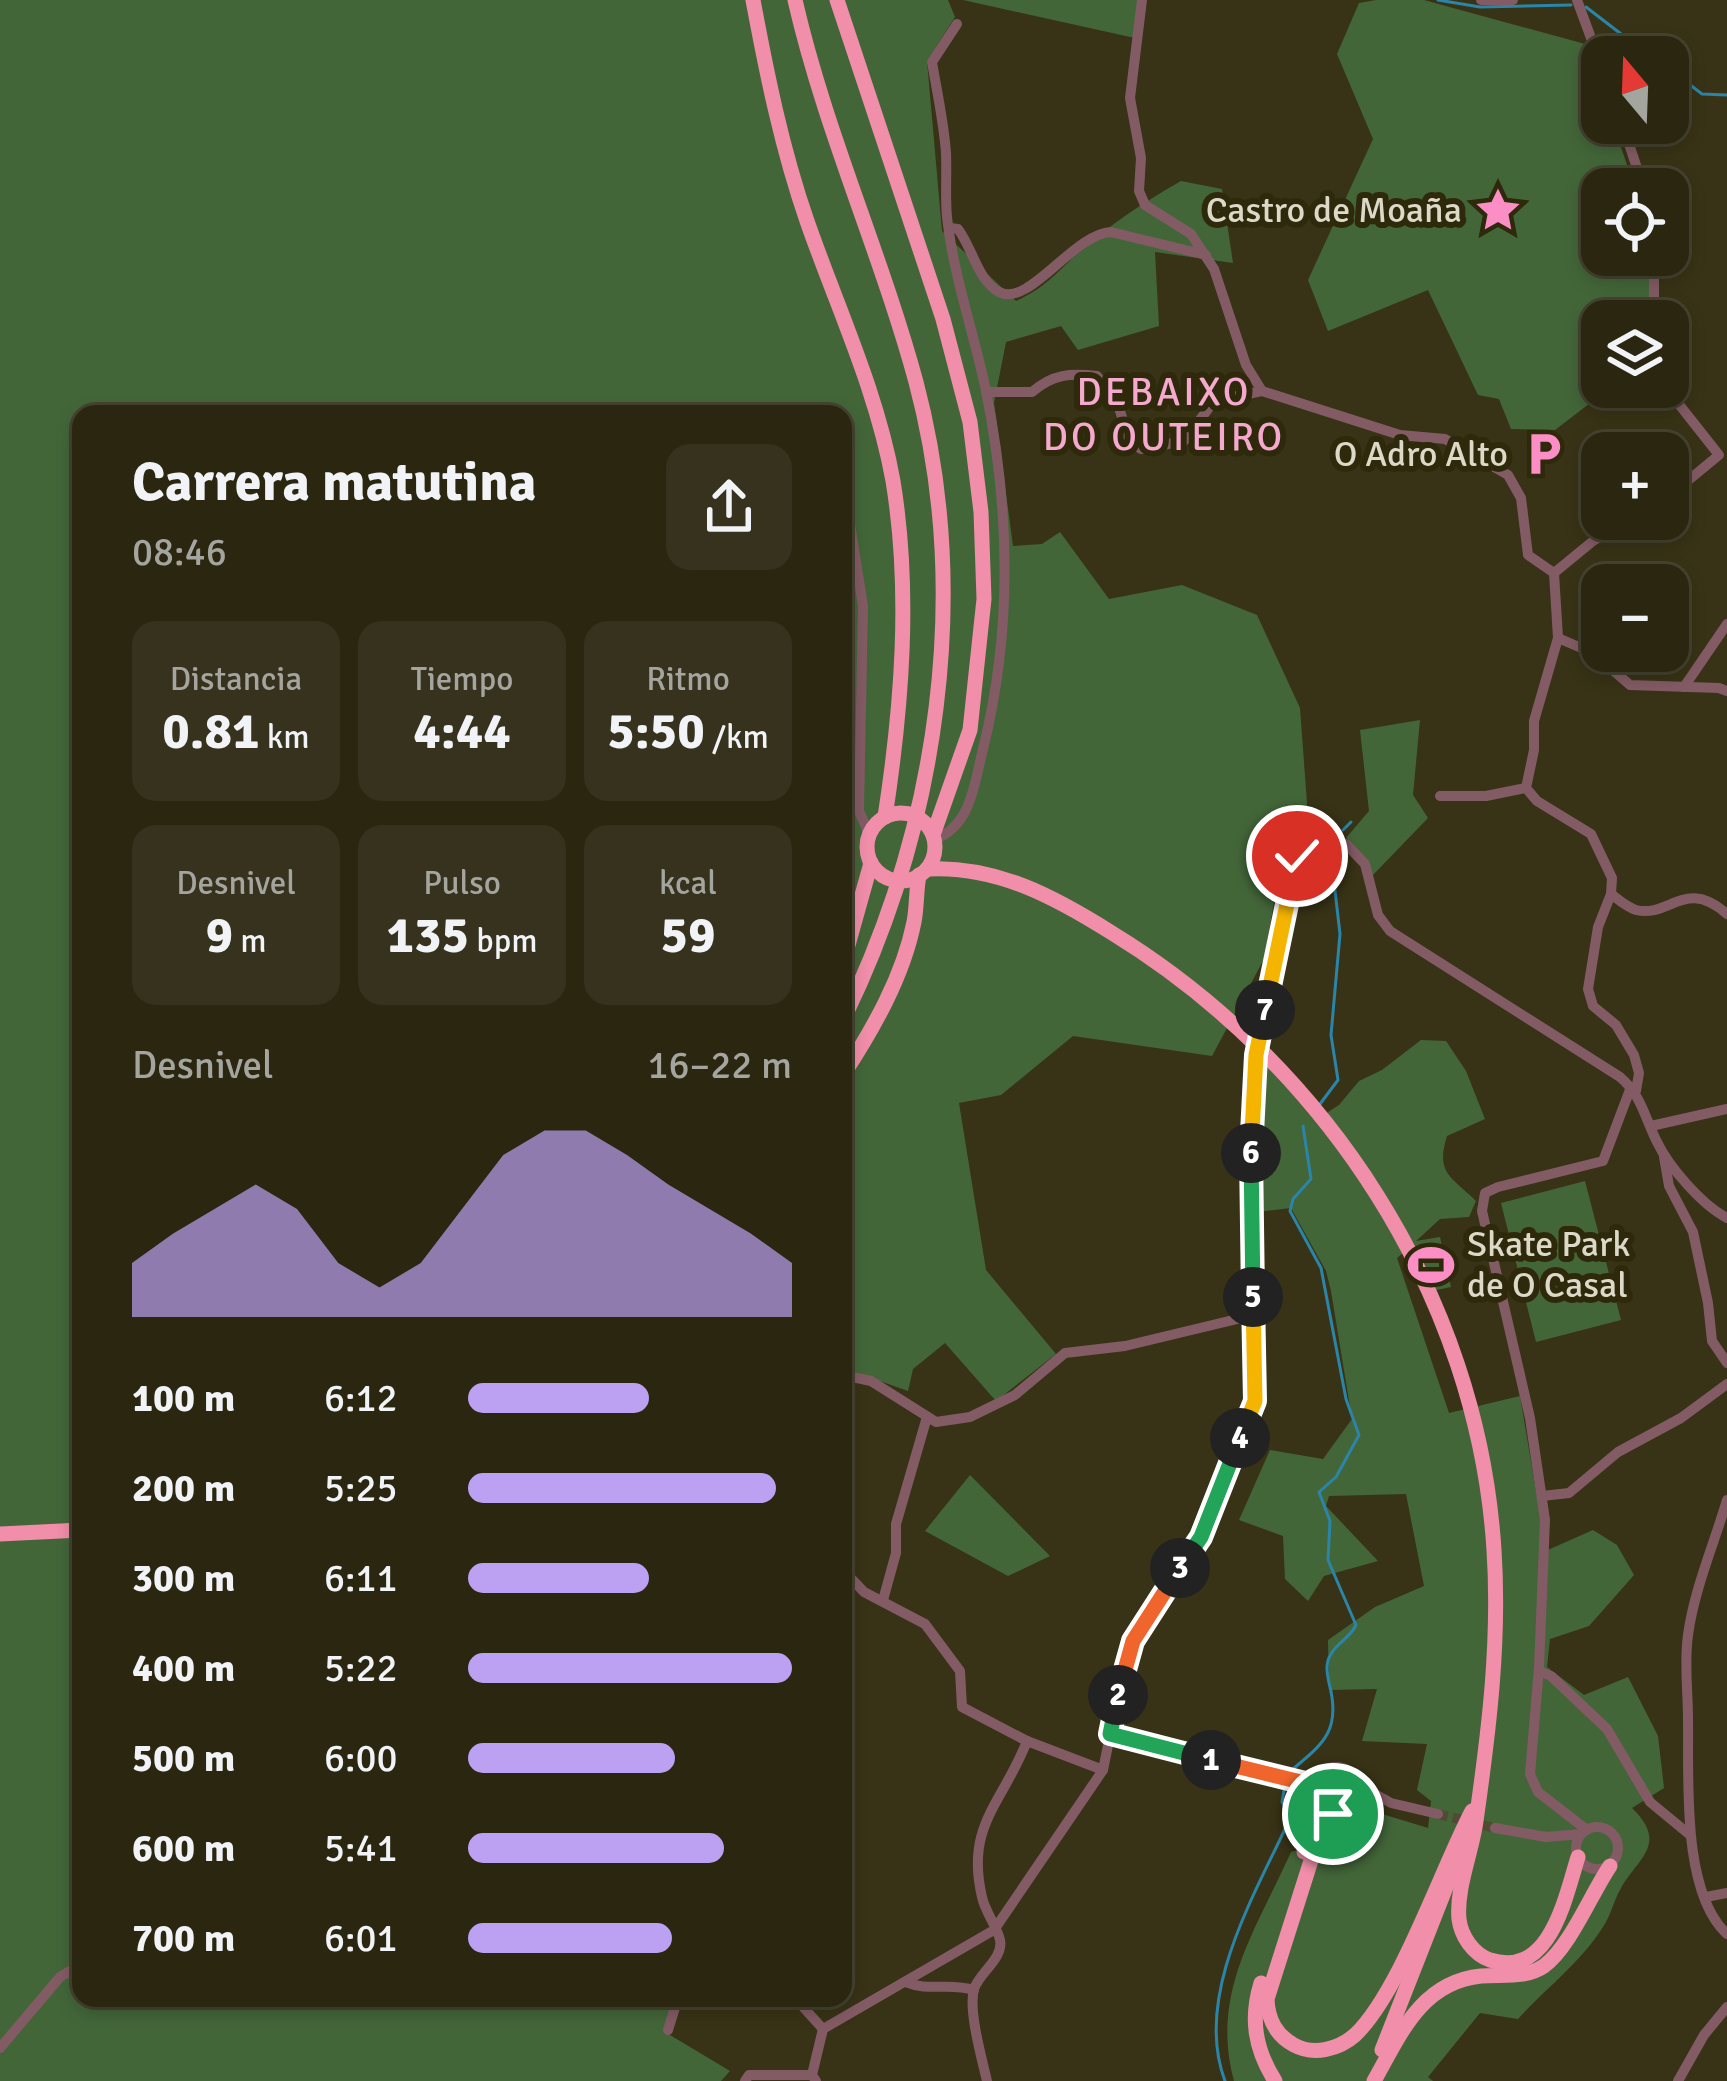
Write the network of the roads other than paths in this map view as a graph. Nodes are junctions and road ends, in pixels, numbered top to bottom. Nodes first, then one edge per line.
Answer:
1 (753, 0) edge
2 (795, 0) edge
3 (837, 0) edge
4 (1142, 0) edge
5 (1481, 0) edge
6 (1514, 0) edge
7 (1577, 0) edge
8 (957, 24) dead end
9 (1590, 36) edge
10 (950, 229) junction
11 (1206, 255) junction
12 (1262, 391) junction
13 (986, 392) junction
14 (1684, 408) edge
15 (1723, 451) edge
16 (1689, 479) edge
17 (852, 537) edge
18 (1595, 540) edge
19 (1554, 573) junction
20 (1727, 624) edge
21 (1558, 638) junction
22 (1684, 687) junction
23 (1727, 691) edge
24 (1526, 788) junction
25 (1440, 796) dead end
26 (885, 817) junction
27 (869, 834) junction
28 (934, 841) junction
29 (871, 863) junction
30 (969, 869) junction
31 (923, 872) junction
32 (1611, 894) junction
33 (1727, 914) edge
34 (852, 932) edge
35 (852, 1002) edge
36 (852, 1061) edge
37 (1634, 1089) junction
38 (1727, 1109) edge
39 (1651, 1126) junction
40 (1663, 1153) junction
41 (1721, 1214) edge
42 (1254, 1315) junction
43 (1727, 1363) edge
44 (852, 1377) edge
45 (1727, 1384) edge
46 (927, 1417) junction
47 (1541, 1496) junction
48 (1727, 1500) edge
49 (72, 1530) edge
50 (0, 1534) edge
51 (852, 1579) edge
52 (884, 1600) junction
53 (1539, 1671) junction
54 (1110, 1734) junction
55 (1027, 1741) junction
56 (1484, 1765) junction
57 (1103, 1770) junction
58 (1360, 1786) junction
59 (1315, 1794) junction
60 (1390, 1803) junction
61 (1347, 1810) junction
62 (1472, 1810) junction
63 (1438, 1814) tunnel mouth
64 (1496, 1828) tunnel mouth
65 (1585, 1831) junction
66 (1690, 1835) junction
67 (1546, 1837) junction
68 (1577, 1856) junction
69 (1610, 1866) junction
70 (1727, 1893) edge
71 (1706, 1897) junction
72 (994, 1930) junction
73 (1727, 1934) edge
74 (72, 1969) edge
75 (905, 1982) junction
76 (974, 1990) junction
77 (675, 2007) edge
78 (804, 2007) edge
79 (1727, 2007) edge
80 (823, 2029) junction
81 (668, 2030) dead end
82 (0, 2048) edge
83 (814, 2078) edge
84 (746, 2081) edge
85 (987, 2081) edge
86 (1275, 2081) edge
87 (1372, 2081) edge
88 (1678, 2081) edge

1 - 26 highway
2 - 35 highway
3 - 28 highway
4 - 11 street
5 - 6 street
7 - 9 street
8 - 10 street
10 - 11 street
10 - 13 street
11 - 12 street
12 - 13 street
12 - 19 street
13 - 28 street
14 - 15 street
15 - 16 street
17 - 27 street
18 - 19 street
19 - 21 street
20 - 22 street
21 - 22 street
21 - 24 street
22 - 23 street
24 - 25 street
24 - 32 street
26 - 27 highway
26 - 28 highway
27 - 29 highway
28 - 30 highway
28 - 31 highway
29 - 31 highway
29 - 34 highway
30 - 31 highway
30 - 56 highway
31 - 36 highway
32 - 33 street
32 - 37 street
37 - 39 street
37 - 42 street
37 - 47 street
38 - 39 street
39 - 40 street
40 - 41 street
40 - 43 street
42 - 46 street
42 - 54 street
44 - 46 street
45 - 47 street
46 - 52 street
47 - 53 street
48 - 66 street
49 - 50 highway
51 - 52 street
52 - 55 street
53 - 65 street
53 - 66 street
54 - 57 street
54 - 59 street
55 - 57 street
55 - 72 street
56 - 62 highway
56 - 68 highway
57 - 72 street
58 - 59 street
58 - 60 street
58 - 61 street
59 - 61 street
59 - 86 highway
60 - 61 street
60 - 63 street
61 - 62 highway
62 - 87 highway
64 - 67 street
65 - 67 street
65 - 68 street
65 - 69 street
66 - 71 street
67 - 68 street
68 - 69 street
69 - 87 highway
70 - 71 street
71 - 73 street
72 - 75 street
72 - 76 street
74 - 82 street
75 - 76 street
75 - 80 street
76 - 85 street
77 - 81 street
78 - 80 street
79 - 88 street
80 - 83 street
83 - 84 street

